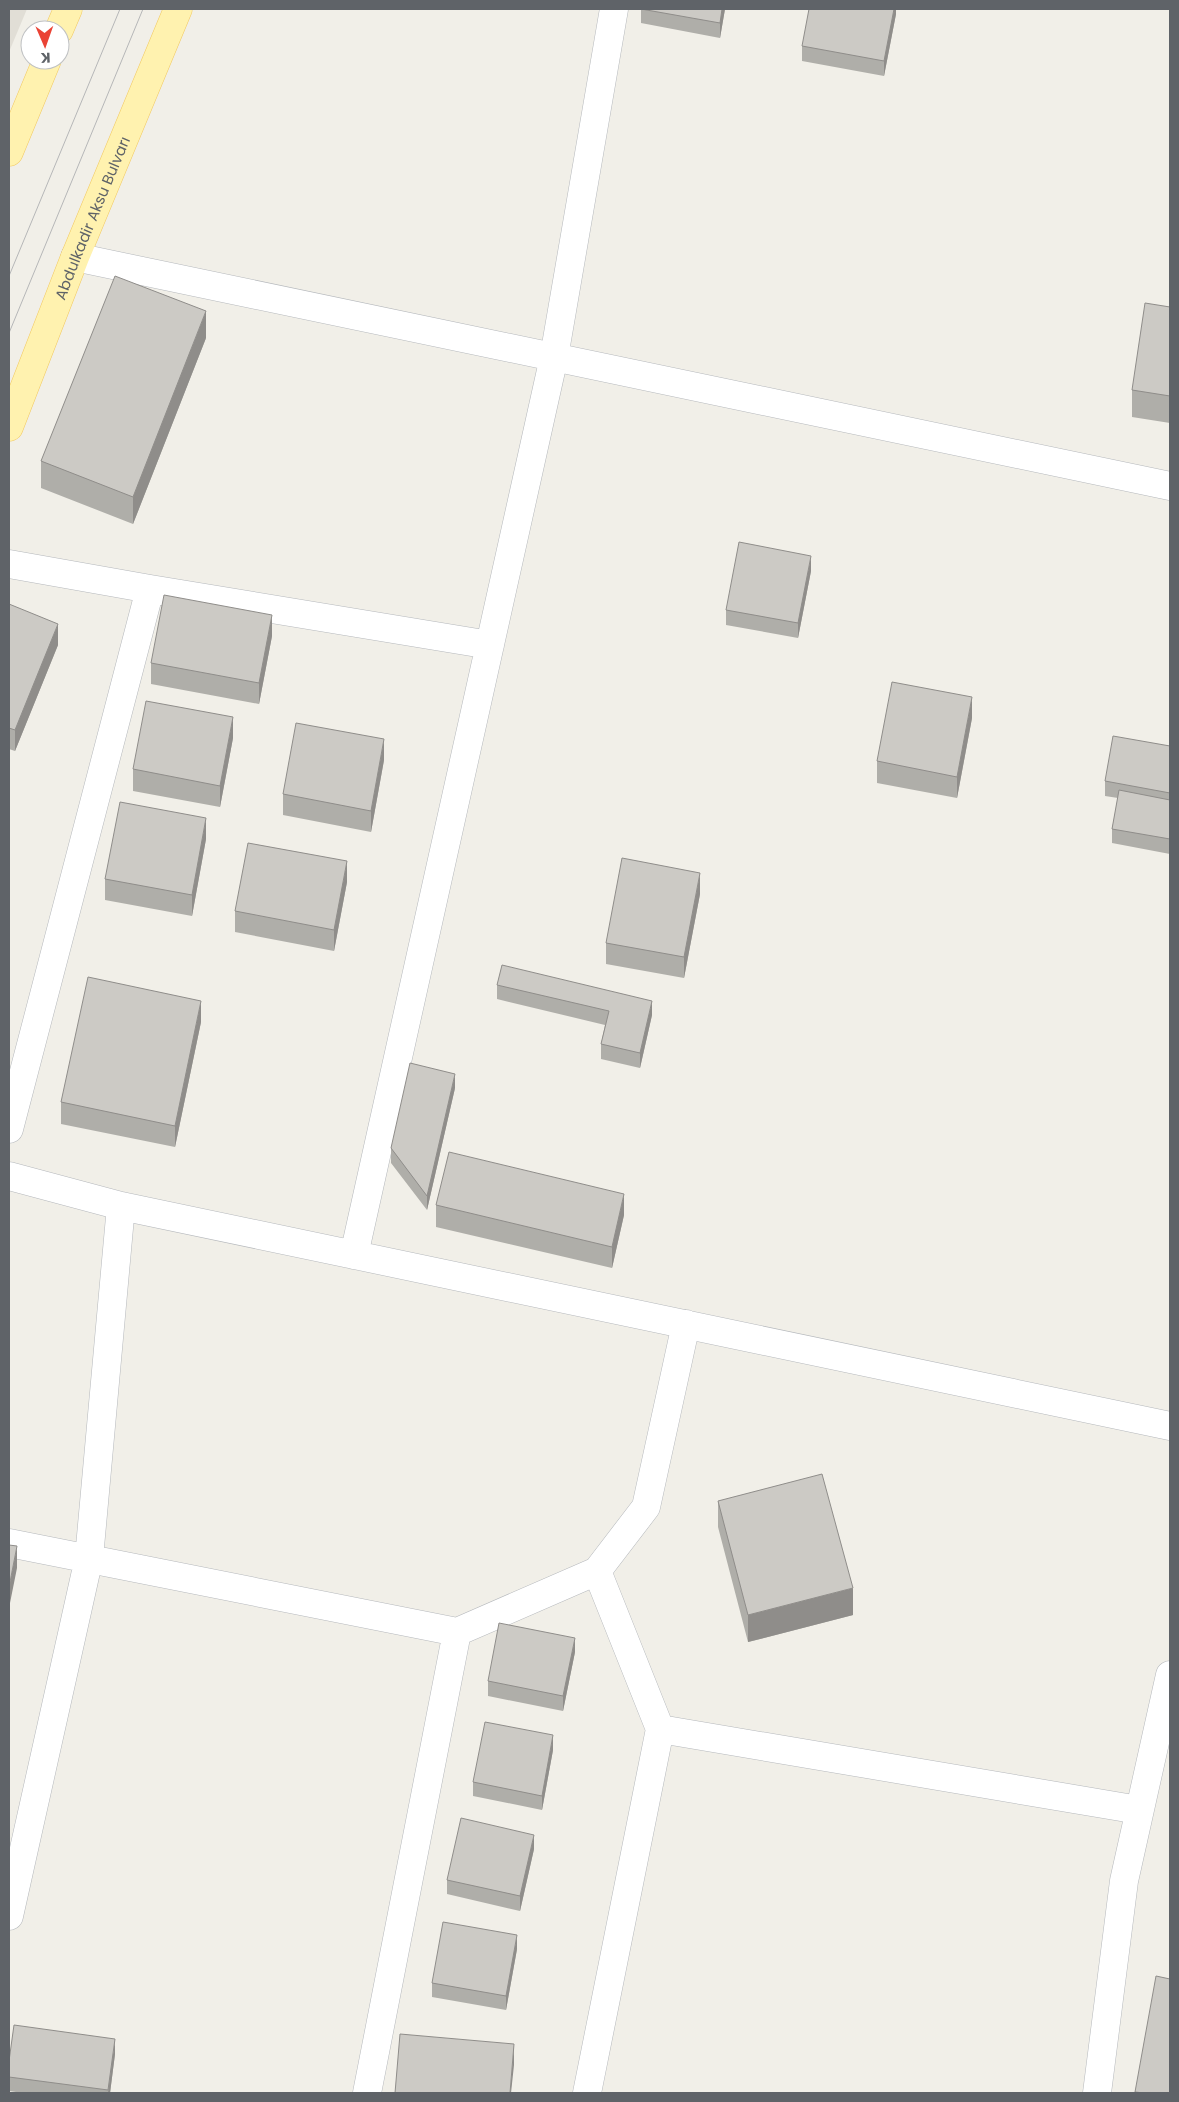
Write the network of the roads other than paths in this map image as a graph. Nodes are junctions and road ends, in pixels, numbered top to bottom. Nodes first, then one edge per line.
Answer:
1 (178, 9) edge
2 (614, 9) edge
3 (43, 70) edge
4 (9, 152) edge
5 (75, 257) junction
6 (554, 357) junction
7 (9, 427) edge
8 (1170, 486) edge
9 (9, 564) edge
10 (150, 589) junction
11 (490, 645) junction
12 (9, 1129) edge
13 (9, 1176) edge
14 (121, 1206) junction
15 (354, 1255) junction
16 (686, 1324) junction
17 (1170, 1426) edge
18 (9, 1543) edge
19 (89, 1558) junction
20 (597, 1571) junction
21 (457, 1632) junction
22 (1170, 1676) edge
23 (660, 1729) junction
24 (1139, 1810) junction
25 (9, 1916) edge
26 (367, 2093) edge
27 (587, 2093) edge
28 (1096, 2093) edge

1 - 5 main road, Abdulkadir Aksu Bulvarı
2 - 6 street
3 - 4 main road
5 - 6 street
5 - 7 main road, Abdulkadir Aksu Bulvarı
6 - 8 street
6 - 11 street
9 - 10 street
10 - 11 street
10 - 12 street
11 - 15 street
13 - 14 street
14 - 15 street
14 - 19 street
15 - 16 street
16 - 17 street
16 - 20 street
18 - 19 street
19 - 21 street
19 - 25 street
20 - 21 street
20 - 23 street
21 - 26 street
22 - 24 street
23 - 24 street
23 - 27 street
24 - 28 street

